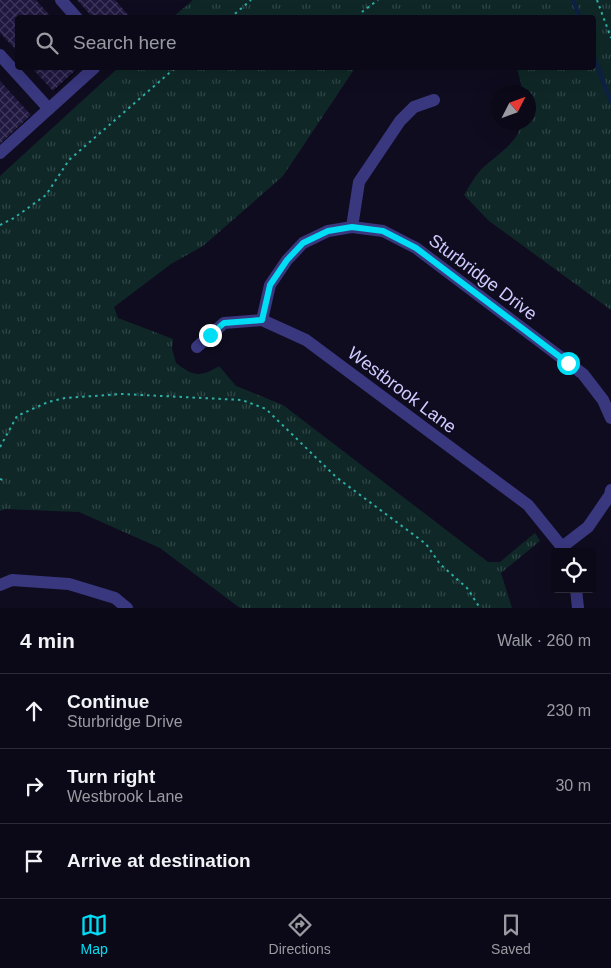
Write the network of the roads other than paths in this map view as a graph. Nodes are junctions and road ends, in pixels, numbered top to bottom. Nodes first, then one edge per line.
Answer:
1 (62, 0) edge
2 (75, 15) edge
3 (0, 55) edge
4 (92, 70) edge
5 (434, 100) dead end
6 (49, 109) junction
7 (0, 153) edge
8 (352, 227) junction
9 (262, 320) junction
10 (197, 348) dead end
11 (611, 418) edge
12 (611, 490) edge
13 (562, 548) edge
14 (564, 548) edge
15 (0, 585) edge
16 (576, 593) edge
17 (127, 608) edge
18 (578, 608) edge

1 - 2 street
3 - 6 street
4 - 6 street
5 - 8 street
6 - 7 street
8 - 9 street, Sturbridge Drive
8 - 11 street, Sturbridge Drive
9 - 10 street, Westbrook Lane
9 - 13 street, Westbrook Lane
12 - 14 street
15 - 17 street
16 - 18 street

